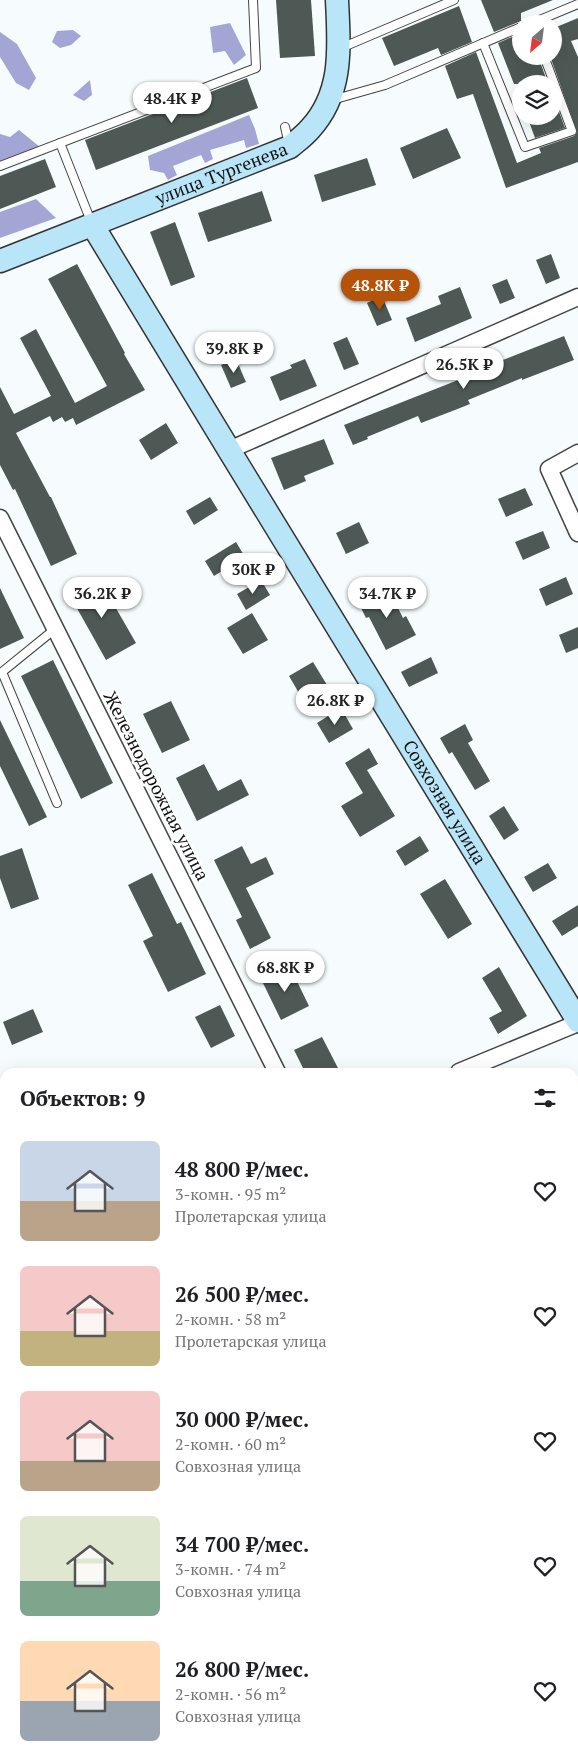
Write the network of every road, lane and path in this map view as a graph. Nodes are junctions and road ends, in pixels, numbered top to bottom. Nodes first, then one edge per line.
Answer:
1 (253, 0) edge
2 (337, 0) edge
3 (454, 0) edge
4 (578, 4) edge
5 (552, 15) edge
6 (512, 32) edge
7 (483, 43) junction
8 (336, 59) junction
9 (547, 65) edge
10 (330, 101) junction
11 (60, 143) junction
12 (0, 166) edge
13 (93, 226) junction
14 (0, 261) edge
15 (578, 297) edge
16 (229, 450) junction
17 (578, 453) edge
18 (0, 518) edge
19 (578, 532) edge
20 (55, 628) junction
21 (57, 803) dead end
22 (578, 1022) edge
23 (275, 1068) edge
24 (469, 1068) edge

1 - 11 lane
2 - 8 street, улица Тургенева
3 - 8 lane
4 - 5 lane
6 - 7 lane
7 - 9 lane
7 - 10 lane
8 - 10 street, улица Тургенева
10 - 13 street, улица Тургенева
11 - 12 lane
11 - 13 lane
13 - 14 street, улица Тургенева
13 - 16 street, Совхозная улица
15 - 16 street
16 - 22 street, Совхозная улица
17 - 19 street
18 - 20 street, Железнодорожная улица
20 - 21 lane
20 - 23 street, Железнодорожная улица
22 - 24 street

